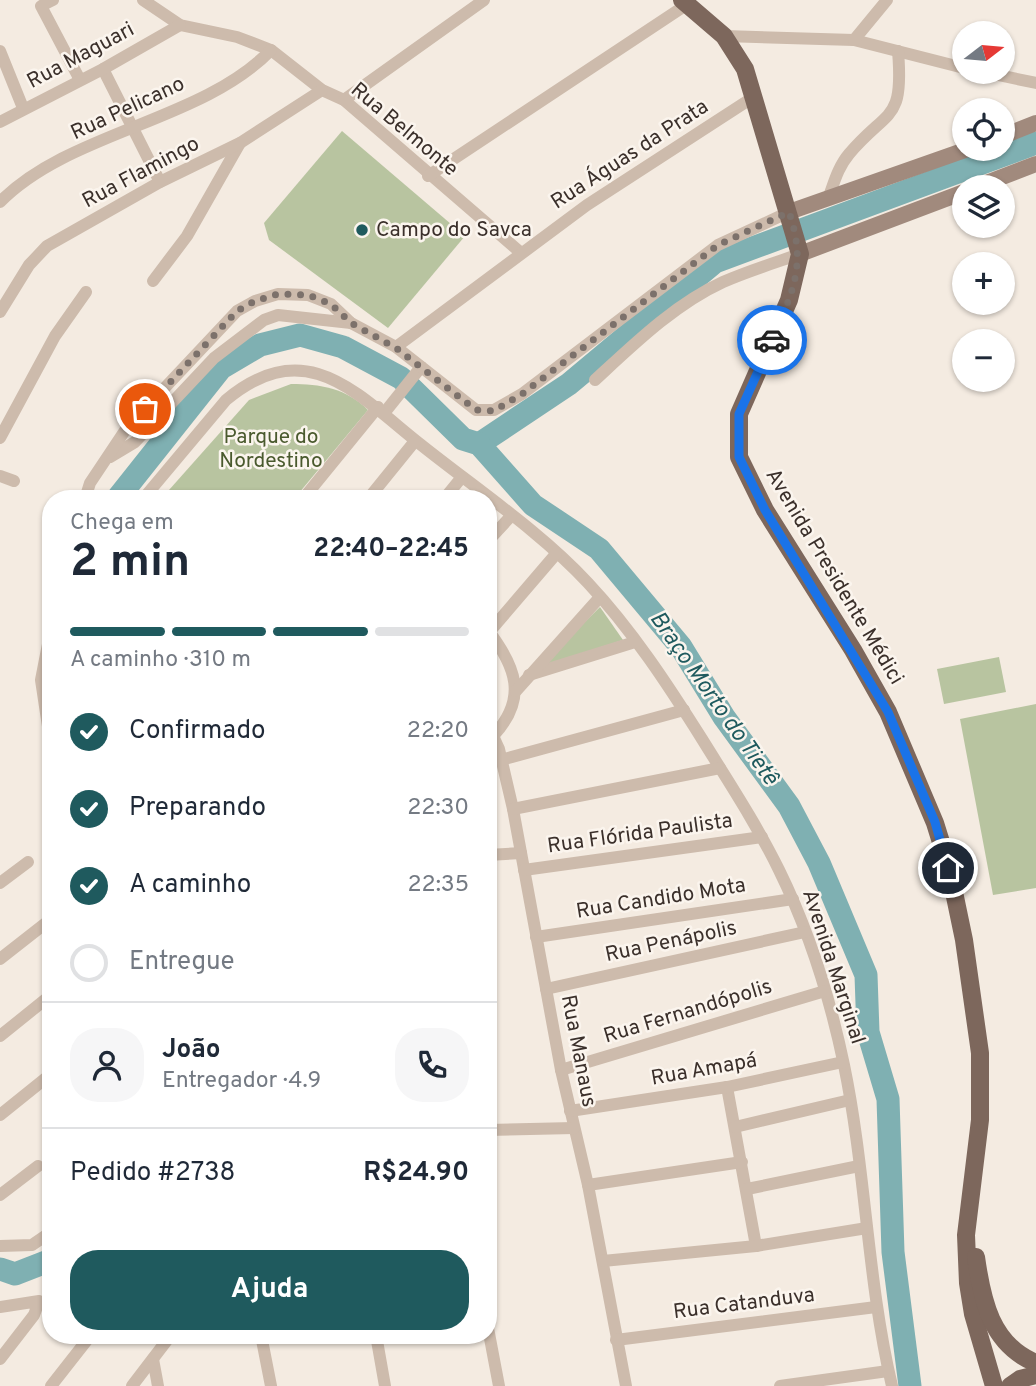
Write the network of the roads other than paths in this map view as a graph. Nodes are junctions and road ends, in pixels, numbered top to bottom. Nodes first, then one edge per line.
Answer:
1 (143, 0) edge
2 (484, 0) edge
3 (887, 0) edge
4 (684, 2) edge
5 (47, 3) edge
6 (180, 25) junction
7 (724, 36) junction
8 (854, 40) junction
9 (271, 50) junction
10 (0, 51) edge
11 (898, 51) junction
12 (952, 65) edge
13 (103, 69) junction
14 (1015, 79) edge
15 (80, 80) junction
16 (1036, 83) edge
17 (322, 90) junction
18 (752, 98) junction
19 (344, 100) junction
20 (23, 108) junction
21 (0, 122) edge
22 (1036, 123) edge
23 (132, 128) junction
24 (1015, 131) edge
25 (240, 143) junction
26 (952, 155) edge
27 (1036, 164) edge
28 (1007, 175) edge
29 (428, 176) junction
30 (160, 181) junction
31 (952, 196) edge
32 (828, 199) junction
33 (0, 202) edge
34 (791, 218) junction
35 (799, 248) junction
36 (520, 252) junction
37 (153, 281) dead end
38 (86, 292) dead end
39 (0, 312) edge
40 (351, 323) junction
41 (396, 348) junction
42 (421, 367) junction
43 (595, 380) dead end
44 (381, 409) junction
45 (0, 438) edge
46 (415, 440) junction
47 (109, 457) junction
48 (0, 477) edge
49 (462, 477) junction
50 (14, 481) dead end
51 (88, 490) edge
52 (151, 490) edge
53 (311, 490) edge
54 (375, 490) edge
55 (451, 490) edge
56 (478, 490) edge
57 (497, 505) edge
58 (511, 516) junction
59 (497, 531) edge
60 (556, 554) junction
61 (600, 597) junction
62 (497, 622) edge
63 (635, 642) junction
64 (497, 643) edge
65 (528, 675) junction
66 (516, 691) junction
67 (684, 710) junction
68 (497, 726) edge
69 (497, 750) edge
70 (501, 760) junction
71 (720, 768) junction
72 (513, 809) junction
73 (762, 838) junction
74 (521, 853) junction
75 (497, 854) edge
76 (28, 862) dead end
77 (524, 870) junction
78 (0, 883) edge
79 (793, 898) junction
80 (42, 926) edge
81 (805, 932) junction
82 (536, 937) junction
83 (0, 959) edge
84 (546, 989) junction
85 (825, 991) junction
86 (42, 1002) edge
87 (0, 1036) edge
88 (843, 1062) junction
89 (561, 1070) junction
90 (42, 1081) edge
91 (727, 1087) junction
92 (850, 1100) junction
93 (570, 1111) junction
94 (0, 1115) edge
95 (735, 1127) junction
96 (574, 1128) junction
97 (497, 1130) edge
98 (742, 1162) junction
99 (38, 1166) dead end
100 (859, 1166) junction
101 (588, 1185) junction
102 (747, 1189) junction
103 (0, 1195) edge
104 (970, 1208) junction
105 (867, 1228) junction
106 (42, 1238) edge
107 (756, 1245) junction
108 (0, 1246) edge
109 (603, 1261) junction
110 (42, 1298) edge
111 (34, 1303) junction
112 (0, 1307) edge
113 (876, 1307) junction
114 (616, 1340) junction
115 (84, 1344) edge
116 (164, 1344) edge
117 (263, 1344) edge
118 (378, 1344) edge
119 (491, 1344) edge
120 (0, 1359) edge
121 (153, 1359) junction
122 (1036, 1363) edge
123 (888, 1371) junction
124 (1036, 1375) edge
125 (51, 1386) edge
126 (132, 1386) edge
127 (158, 1386) edge
128 (271, 1386) edge
129 (386, 1386) edge
130 (499, 1386) edge
131 (626, 1386) edge
132 (780, 1386) edge
133 (892, 1386) edge
134 (994, 1386) edge
135 (1010, 1386) edge

1 - 6 street, Rua Belmonte
2 - 19 street
3 - 8 street
4 - 7 main road, Avenida Presidente Médici
4 - 29 street
5 - 15 street
6 - 9 street, Rua Belmonte
6 - 13 street, Rua Maguari
7 - 8 street
7 - 18 main road, Avenida Presidente Médici
8 - 11 street
9 - 17 street, Rua Belmonte
9 - 23 street, Rua Pelicano
10 - 20 street
11 - 12 street
11 - 32 street
13 - 15 street, Rua Maguari
13 - 23 street
14 - 16 street
15 - 20 street, Rua Maguari
17 - 19 street, Rua Belmonte
17 - 25 street, Rua Flamingo
18 - 34 main road, Avenida Presidente Médici
18 - 36 street, Rua Águas da Prata
19 - 29 street, Rua Belmonte
20 - 21 street, Rua Maguari
22 - 24 street
23 - 30 street
23 - 33 street, Rua Pelicano
25 - 30 street, Rua Flamingo
25 - 37 street
26 - 32 street
27 - 28 street
29 - 36 street, Rua Belmonte
30 - 39 street, Rua Flamingo
31 - 35 street
32 - 34 street
34 - 35 main road, Avenida Presidente Médici
34 - 42 street
35 - 43 street
35 - 104 main road, Avenida Presidente Médici
36 - 41 street, Rua Águas da Prata
38 - 45 street
40 - 41 street
40 - 47 street
40 - 47 street
41 - 42 street
42 - 44 street
44 - 46 street, Avenida Marginal
44 - 52 street, Avenida Marginal
44 - 53 street
46 - 49 street, Avenida Marginal
46 - 54 street
47 - 51 street
48 - 50 street
49 - 55 street
49 - 56 street, Avenida Marginal
57 - 58 street, Avenida Marginal
58 - 59 street
58 - 60 street, Avenida Marginal
60 - 61 street, Avenida Marginal
60 - 62 street
61 - 63 street, Avenida Marginal
61 - 65 street
63 - 65 street
63 - 67 street, Avenida Marginal
64 - 66 street
65 - 66 street
66 - 68 street
67 - 70 street
67 - 71 street, Avenida Marginal
69 - 70 street, Rua Manaus
70 - 72 street, Rua Manaus
71 - 72 street
71 - 73 street, Avenida Marginal
72 - 74 street, Rua Manaus
73 - 77 street, Rua Flórida Paulista
73 - 79 street, Avenida Marginal
74 - 75 street
74 - 77 street, Rua Manaus
76 - 78 street
77 - 82 street, Rua Manaus
79 - 81 street, Avenida Marginal
79 - 82 street, Rua Candido Mota
80 - 83 street
81 - 84 street, Rua Penápolis
81 - 85 street, Avenida Marginal
82 - 84 street, Rua Manaus
84 - 89 street, Rua Manaus
85 - 88 street, Avenida Marginal
85 - 89 street, Rua Fernandópolis
86 - 87 street
88 - 91 street, Rua Amapá
88 - 92 street, Avenida Marginal
89 - 93 street, Rua Manaus
90 - 94 street
91 - 93 street, Rua Amapá
91 - 95 street
92 - 95 street
92 - 100 street, Avenida Marginal
93 - 96 street, Rua Manaus
95 - 98 street
96 - 97 street
96 - 101 street, Rua Manaus
98 - 101 street
98 - 102 street
99 - 103 street
100 - 102 street
100 - 105 street, Avenida Marginal
101 - 109 street, Rua Manaus
102 - 107 street
104 - 122 main road, Avenida Presidente Médici
104 - 134 main road, Avenida Presidente Médici
105 - 107 street
105 - 113 street, Avenida Marginal
106 - 108 street
107 - 109 street
109 - 114 street, Rua Manaus
110 - 111 street
111 - 112 street
111 - 120 street
113 - 114 street, Rua Catanduva
113 - 123 street, Avenida Marginal
114 - 131 street, Rua Manaus
115 - 125 street
116 - 121 street
117 - 128 street
118 - 129 street
119 - 130 street
121 - 126 street
121 - 127 street
123 - 132 street
123 - 133 street, Avenida Marginal
124 - 135 main road

